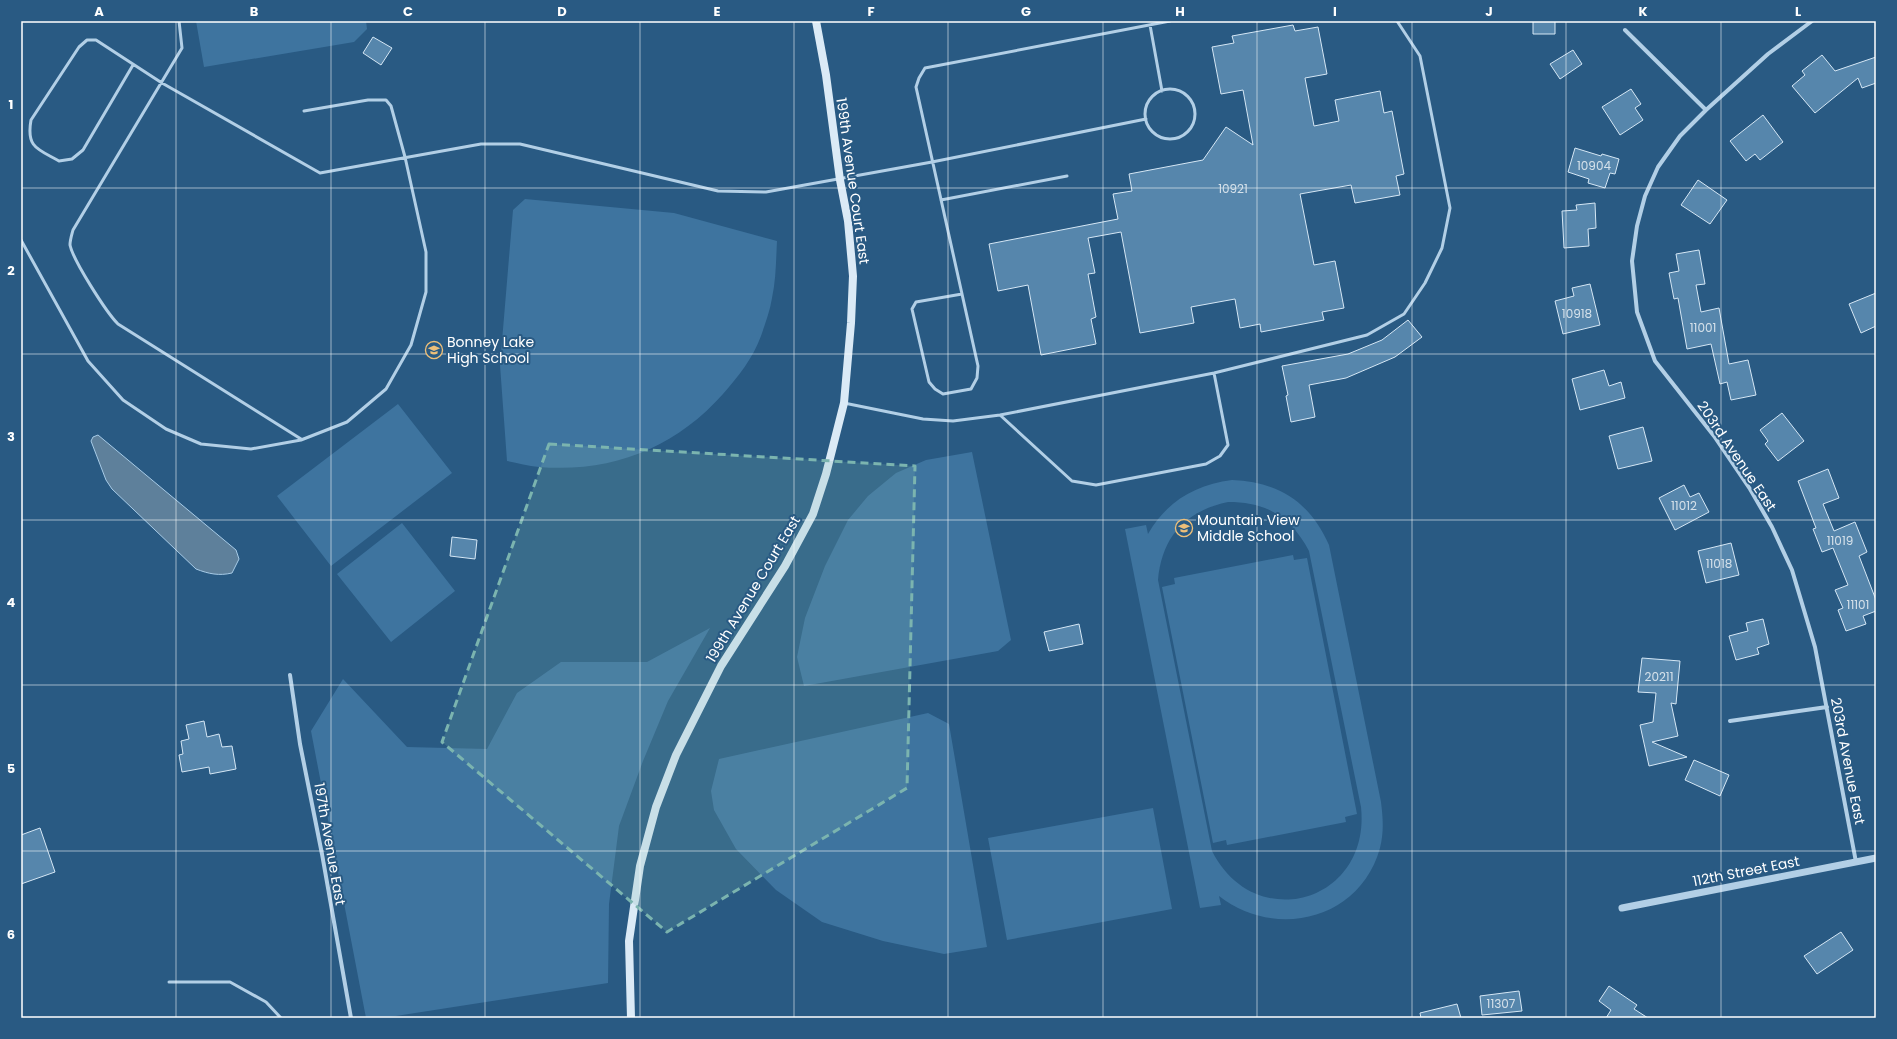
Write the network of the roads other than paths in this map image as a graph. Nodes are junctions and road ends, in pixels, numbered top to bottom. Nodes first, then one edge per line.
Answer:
1 (178, 21) edge
2 (816, 21) edge
3 (1170, 21) edge
4 (1397, 21) edge
5 (1812, 21) edge
6 (1150, 25) junction
7 (1625, 30) dead end
8 (133, 65) junction
9 (162, 83) junction
10 (1162, 91) junction
11 (1706, 110) junction
12 (304, 111) dead end
13 (1146, 119) junction
14 (404, 157) junction
15 (932, 162) junction
16 (1067, 176) dead end
17 (840, 180) junction
18 (941, 200) junction
19 (21, 240) edge
20 (962, 294) junction
21 (1214, 373) junction
22 (844, 403) junction
23 (1000, 415) junction
24 (301, 440) junction
25 (290, 675) dead end
26 (1827, 706) junction
27 (1730, 721) dead end
28 (1876, 858) edge
29 (1856, 862) junction
30 (1622, 908) dead end
31 (169, 982) dead end
32 (281, 1018) edge
33 (351, 1018) edge
34 (631, 1018) edge

1 - 9 lane
2 - 17 main road, 199th Avenue Court East
3 - 6 lane
4 - 21 lane
5 - 11 street, 203rd Avenue East
6 - 10 lane
6 - 15 lane
7 - 11 street
8 - 8 lane
8 - 9 lane
9 - 14 lane
9 - 24 lane
10 - 13 lane
10 - 13 lane
11 - 26 street, 203rd Avenue East
12 - 14 lane
13 - 15 lane
14 - 17 lane
14 - 24 lane
15 - 17 lane
15 - 18 lane
16 - 18 lane
17 - 22 main road, 199th Avenue Court East
18 - 20 lane
19 - 24 lane
20 - 20 lane
21 - 23 lane
21 - 23 lane
22 - 23 lane
22 - 34 main road, 199th Avenue Court East
25 - 33 street, 197th Avenue East
26 - 27 street
26 - 29 street, 203rd Avenue East
28 - 29 street, 112th Street East
29 - 30 street, 112th Street East
31 - 32 lane

